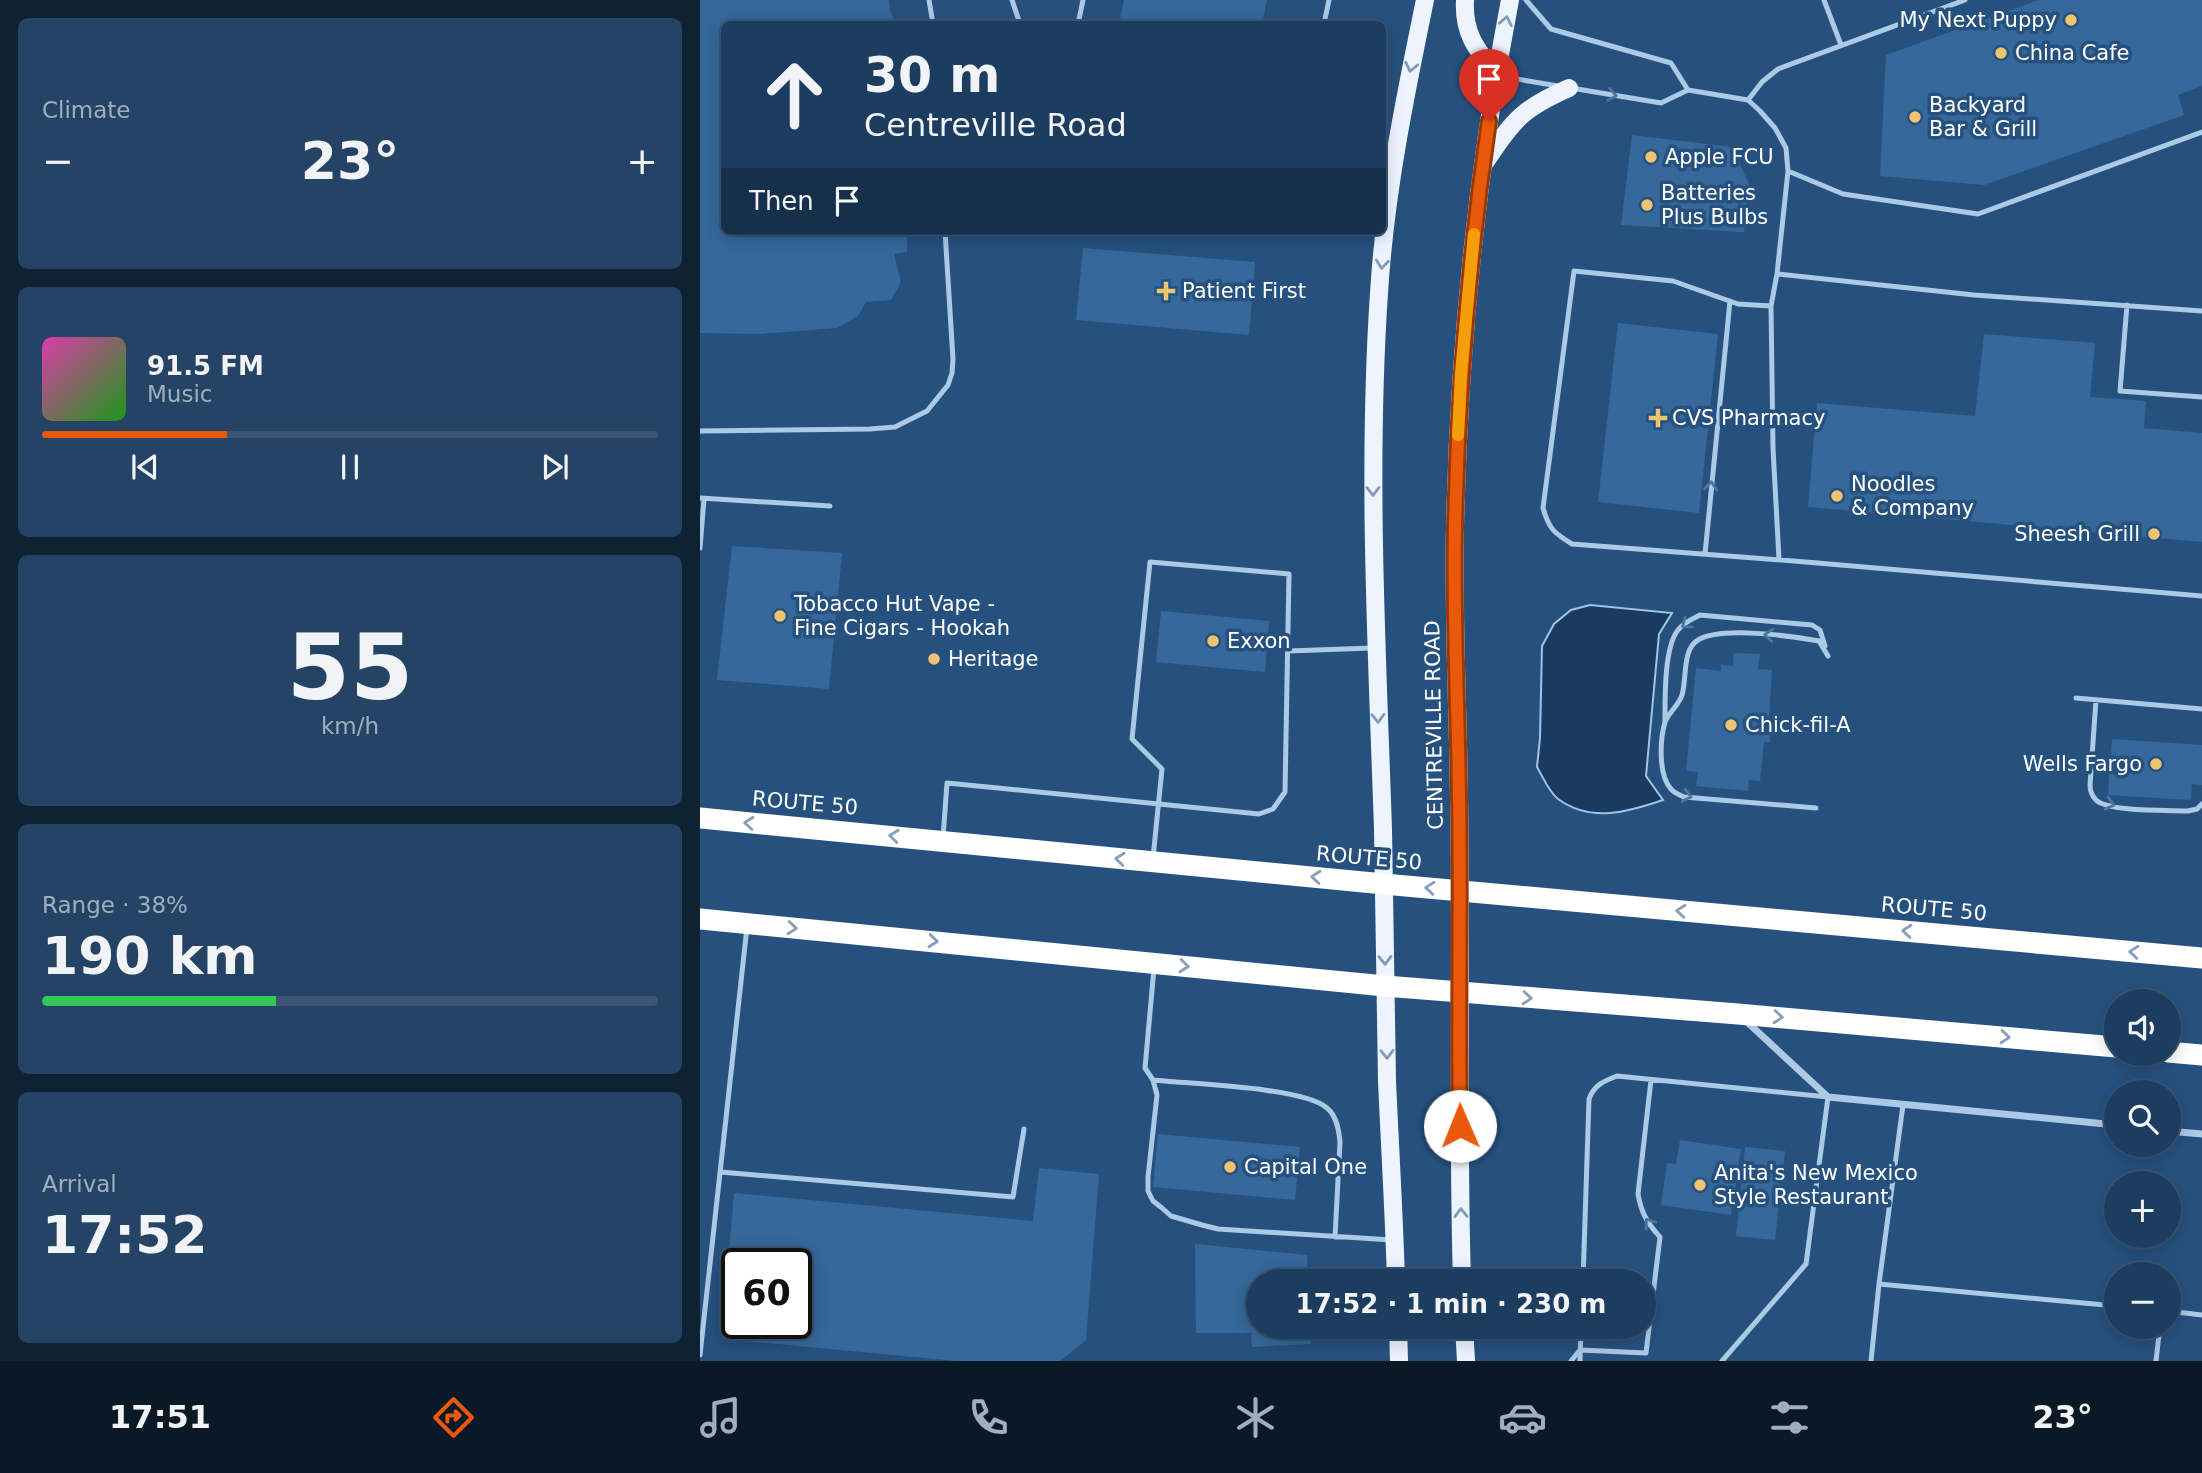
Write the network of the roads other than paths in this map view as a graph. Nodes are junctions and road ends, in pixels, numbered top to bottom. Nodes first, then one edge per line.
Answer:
1 (929, 0) edge
2 (1012, 0) edge
3 (1083, 0) edge
4 (1329, 0) edge
5 (1425, 0) edge
6 (1465, 0) edge
7 (1510, 0) edge
8 (1526, 0) edge
9 (1824, 0) edge
10 (1965, 0) edge
11 (932, 21) edge
12 (1019, 21) edge
13 (1079, 21) edge
14 (1325, 21) edge
15 (1841, 45) junction
16 (1497, 75) junction
17 (1569, 88) junction
18 (1688, 90) junction
19 (1748, 100) junction
20 (2202, 132) edge
21 (1482, 167) junction
22 (1788, 171) junction
23 (1386, 225) edge
24 (945, 235) edge
25 (1385, 235) edge
26 (1777, 275) junction
27 (1730, 301) junction
28 (2127, 305) junction
29 (1770, 306) junction
30 (2202, 311) edge
31 (2202, 397) edge
32 (700, 431) edge
33 (702, 498) edge
34 (830, 506) dead end
35 (700, 548) edge
36 (1705, 554) junction
37 (1779, 559) junction
38 (2202, 596) edge
39 (1375, 648) junction
40 (1288, 651) junction
41 (2076, 698) dead end
42 (2096, 700) junction
43 (2202, 709) edge
44 (1665, 722) junction
45 (1159, 804) junction
46 (2202, 804) edge
47 (1816, 808) dead end
48 (700, 818) edge
49 (943, 841) junction
50 (1152, 862) junction
51 (1384, 884) junction
52 (1460, 890) junction
53 (700, 919) edge
54 (747, 924) junction
55 (2202, 958) edge
56 (1154, 963) junction
57 (1385, 986) junction
58 (1459, 992) junction
59 (1738, 1014) junction
60 (2104, 1046) edge
61 (2181, 1053) edge
62 (2202, 1055) edge
63 (1153, 1080) junction
64 (1651, 1080) junction
65 (1828, 1097) junction
66 (1903, 1105) junction
67 (2104, 1124) edge
68 (1024, 1129) dead end
69 (2181, 1132) edge
70 (2202, 1134) edge
71 (720, 1172) junction
72 (1335, 1237) junction
73 (1395, 1241) junction
74 (1396, 1269) edge
75 (1462, 1269) edge
76 (1583, 1269) edge
77 (1879, 1284) junction
78 (2104, 1305) edge
79 (2181, 1313) edge
80 (2202, 1315) edge
81 (1398, 1339) edge
82 (1465, 1339) edge
83 (1580, 1339) edge
84 (2159, 1339) edge
85 (1580, 1350) junction
86 (700, 1355) edge
87 (1399, 1361) edge
88 (1466, 1361) edge
89 (1572, 1361) edge
90 (1580, 1361) edge
91 (1722, 1361) edge
92 (1871, 1361) edge
93 (2156, 1361) edge

1 - 11 lane
2 - 12 lane
3 - 13 lane
4 - 14 lane
5 -> 23 main road
6 - 16 main road
16 -> 7 main road, CENTREVILLE ROAD
8 - 18 lane
9 - 15 lane
10 - 15 lane
15 - 19 lane
16 - 17 lane
16 - 21 main road, CENTREVILLE ROAD
17 -> 18 lane
17 - 21 main road
18 - 19 lane
19 - 22 lane
20 - 22 lane
21 - 52 main road, CENTREVILLE ROAD
22 - 26 lane
24 - 32 lane
25 -> 39 main road
26 - 28 lane
26 - 29 lane
27 - 29 lane
36 -> 27 lane
27 - 36 lane
28 - 30 lane
28 - 31 lane
29 - 37 lane
33 - 34 lane
33 - 35 lane
36 - 37 lane
37 - 38 lane
39 - 40 lane
39 -> 51 main road
40 - 45 lane
40 - 45 lane
41 - 42 lane
42 - 43 lane
42 -> 46 lane
44 - 44 lane
44 -> 47 lane
45 - 49 lane
45 - 50 lane
49 -> 48 highway, ROUTE 50
50 -> 49 highway, ROUTE 50
51 -> 50 highway, ROUTE 50
52 -> 51 highway, ROUTE 50
51 -> 57 main road
55 -> 52 highway, ROUTE 50
52 - 58 main road, CENTREVILLE ROAD
53 - 54 highway
54 -> 56 highway
54 - 71 lane
56 -> 57 highway
56 - 63 lane
57 - 58 highway
57 -> 73 main road
58 -> 59 highway
75 -> 58 main road, CENTREVILLE ROAD
59 -> 60 highway
59 - 65 street
61 - 62 highway
63 - 72 lane
63 - 72 lane
64 - 65 lane
64 - 76 lane
85 -> 64 lane
65 - 66 street
65 - 91 lane
66 - 67 street
66 - 77 lane
68 - 71 lane
69 - 70 street
71 - 86 lane
72 - 73 lane
73 - 74 main road
77 - 78 lane
77 - 92 lane
79 - 80 lane
81 - 87 main road
82 - 88 main road
83 - 85 lane
84 - 93 lane
85 - 89 lane
85 - 90 lane

